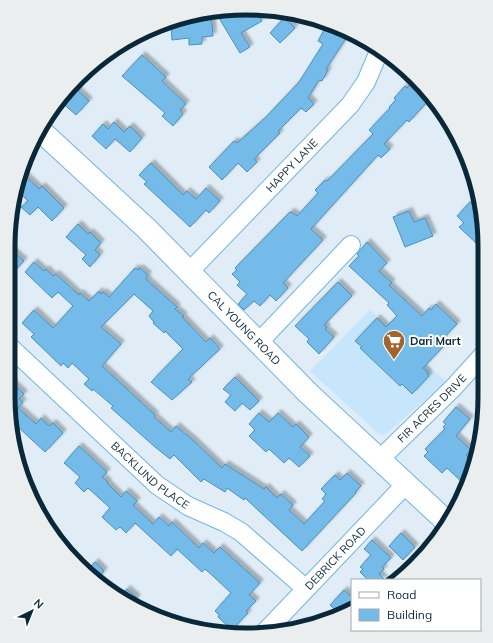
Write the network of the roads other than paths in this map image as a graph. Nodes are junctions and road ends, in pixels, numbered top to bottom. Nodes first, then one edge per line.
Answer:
1 (377, 56) edge
2 (44, 134) edge
3 (351, 245) dead end
4 (189, 272) junction
5 (258, 342) junction
6 (15, 352) edge
7 (478, 360) edge
8 (379, 460) junction
9 (406, 484) junction
10 (443, 518) edge
11 (305, 588) junction
12 (270, 627) edge

1 - 4 street, HAPPY LANE
2 - 4 main road, CAL YOUNG ROAD
3 - 5 street
4 - 5 main road, CAL YOUNG ROAD
5 - 8 main road, CAL YOUNG ROAD
6 - 11 street, BACKLUND PLACE
7 - 8 street, FIR ACRES DRIVE
8 - 9 main road, CAL YOUNG ROAD
9 - 10 main road, CAL YOUNG ROAD
9 - 11 street, DEBRICK ROAD
11 - 12 street, DEBRICK ROAD

